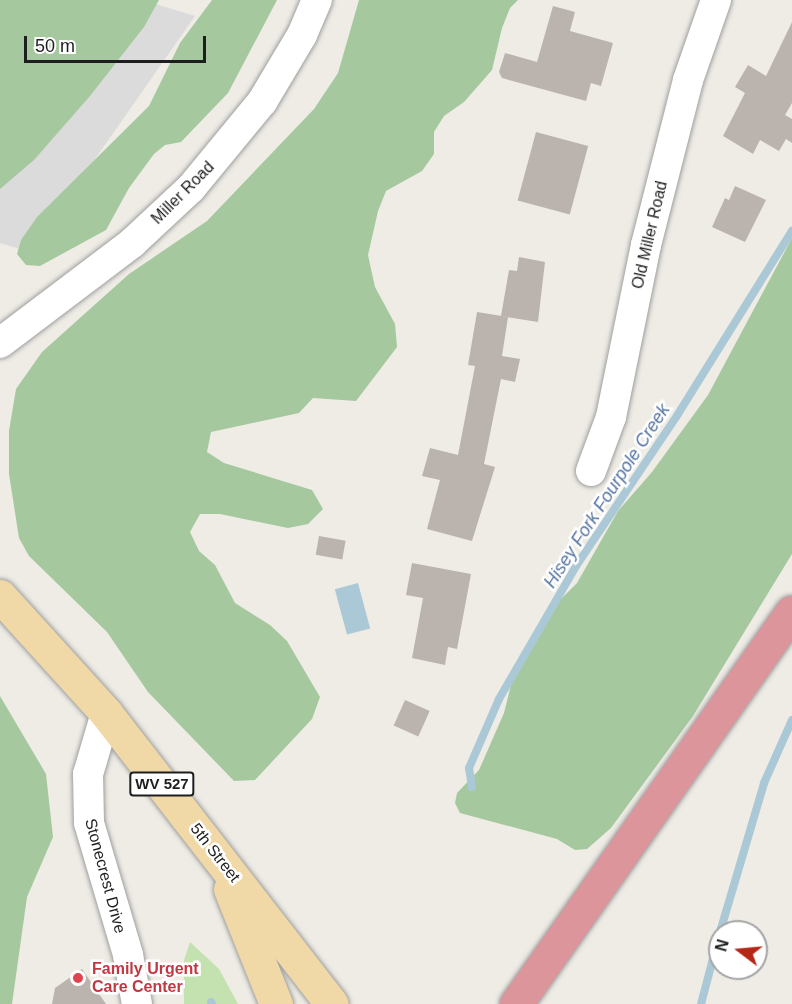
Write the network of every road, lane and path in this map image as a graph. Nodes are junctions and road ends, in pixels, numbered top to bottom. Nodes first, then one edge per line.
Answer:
1 (317, 0) edge
2 (717, 0) edge
3 (0, 342) edge
4 (591, 471) dead end
5 (0, 596) edge
6 (792, 612) edge
7 (106, 713) junction
8 (218, 856) junction
9 (549, 960) junction
10 (137, 1004) edge
11 (276, 1004) edge
12 (332, 1004) edge
13 (503, 1004) edge
14 (516, 1004) edge

1 - 3 street, Miller Road
2 - 4 street, Old Miller Road
5 - 7 main road, 5th Street / WV 527
6 - 9 highway
7 - 8 main road, 5th Street / WV 527
7 - 10 street, Stonecrest Drive
8 - 11 main road
8 - 12 main road, 5th Street / WV 527
9 - 13 highway
9 - 14 highway

